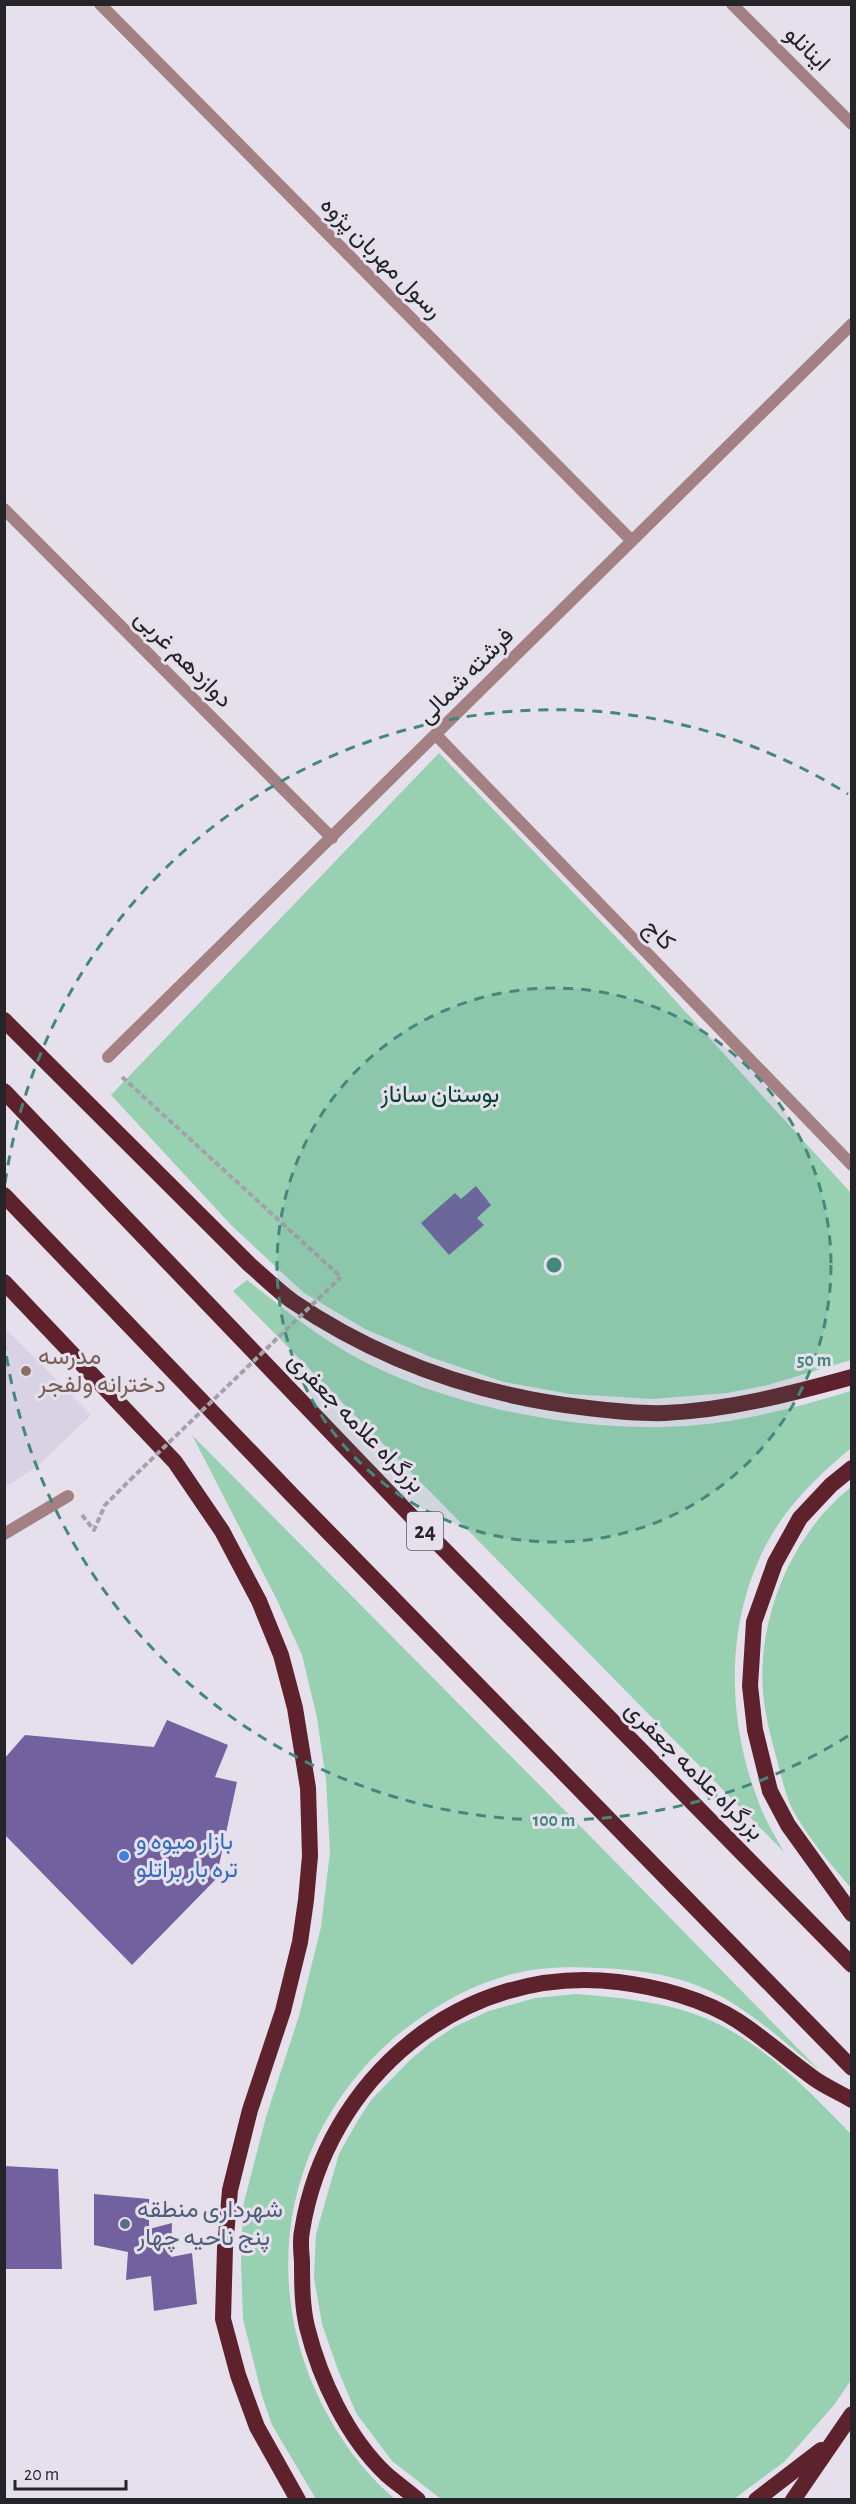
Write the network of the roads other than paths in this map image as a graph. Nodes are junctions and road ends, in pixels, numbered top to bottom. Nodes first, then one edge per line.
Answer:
1 (100, 4) edge
2 (732, 4) edge
3 (852, 124) edge
4 (852, 324) edge
5 (4, 509) edge
6 (632, 541) junction
7 (436, 735) junction
8 (332, 838) junction
9 (4, 1020) edge
10 (108, 1056) dead end
11 (4, 1091) edge
12 (852, 1165) edge
13 (4, 1196) edge
14 (4, 1282) edge
15 (852, 1377) edge
16 (852, 1468) edge
17 (68, 1496) dead end
18 (4, 1534) edge
19 (852, 1914) edge
20 (852, 1965) edge
21 (852, 2068) edge
22 (852, 2100) edge
23 (852, 2414) edge
24 (834, 2441) junction
25 (298, 2499) edge
26 (418, 2499) edge
27 (756, 2499) edge
28 (794, 2499) edge

1 - 6 street, رسول مهربان پژوه
2 - 3 street, اینانلو
4 - 6 street, فرشته شمالی
5 - 8 street, دوازدهم غربی
6 - 7 street, فرشته شمالی
7 - 8 street, فرشته شمالی
7 - 12 street, کاج
8 - 10 street, فرشته شمالی
9 - 15 highway
11 - 20 highway, بزرگراه علامه جعفری / 24
13 - 21 highway
14 - 25 highway
16 - 19 highway
17 - 18 street
22 - 26 highway
23 - 24 highway
24 - 27 highway
24 - 28 highway

